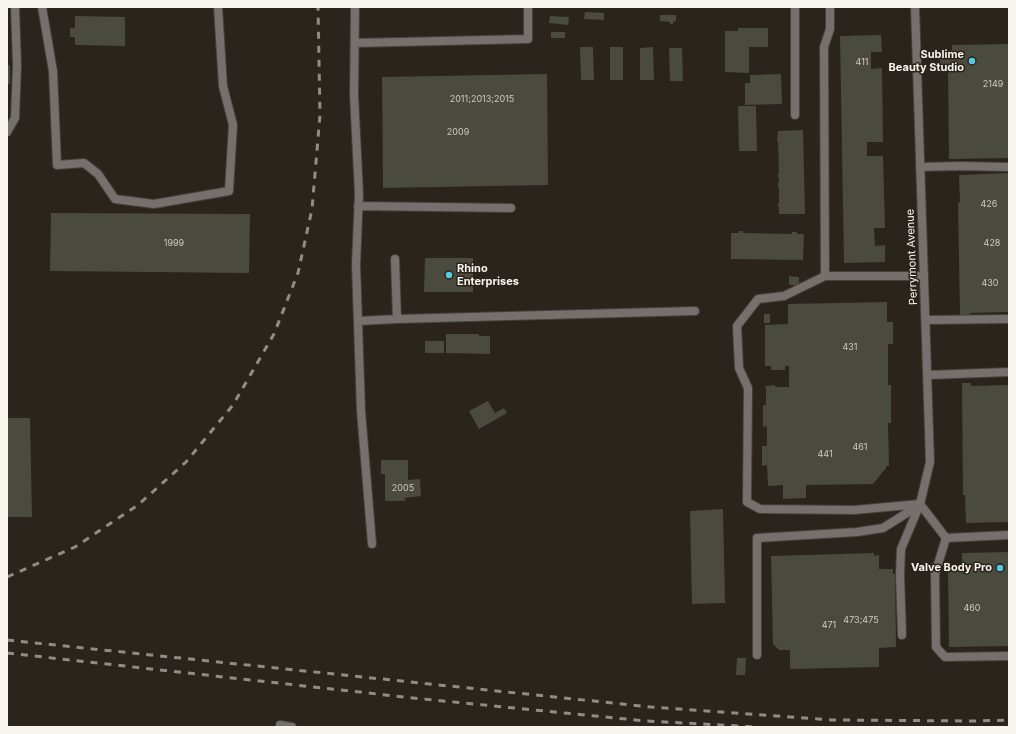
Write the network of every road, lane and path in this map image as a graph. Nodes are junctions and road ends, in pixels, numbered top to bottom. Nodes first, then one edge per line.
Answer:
1 (15, 7) edge
2 (42, 7) edge
3 (218, 7) edge
4 (355, 7) edge
5 (528, 7) edge
6 (795, 7) edge
7 (830, 7) edge
8 (915, 7) edge
9 (355, 43) junction
10 (795, 115) dead end
11 (7, 132) edge
12 (920, 167) junction
13 (1009, 167) edge
14 (358, 206) junction
15 (511, 208) dead end
16 (395, 259) dead end
17 (825, 276) junction
18 (924, 276) junction
19 (695, 311) dead end
20 (397, 319) junction
21 (1009, 319) edge
22 (926, 320) junction
23 (358, 321) junction
24 (1009, 372) edge
25 (928, 375) junction
26 (920, 504) junction
27 (1009, 535) edge
28 (946, 538) junction
29 (372, 544) dead end
30 (902, 635) dead end
31 (757, 656) dead end
32 (1009, 656) edge
33 (280, 727) edge
34 (292, 727) edge

1 - 11 street
2 - 3 street
4 - 9 street
5 - 9 street
6 - 10 street
7 - 17 street
8 - 12 street, Perrymont Avenue
9 - 14 street
12 - 13 street
12 - 18 street, Perrymont Avenue
14 - 15 street
14 - 23 street
16 - 20 street
17 - 18 street
17 - 26 street
18 - 22 street, Perrymont Avenue
19 - 20 street
20 - 23 street
21 - 22 street
22 - 25 street, Perrymont Avenue
23 - 29 street
24 - 25 street
25 - 26 street, Perrymont Avenue
26 - 28 street
26 - 30 street, Perrymont Avenue
26 - 31 street
27 - 28 street
28 - 32 street
33 - 34 street

